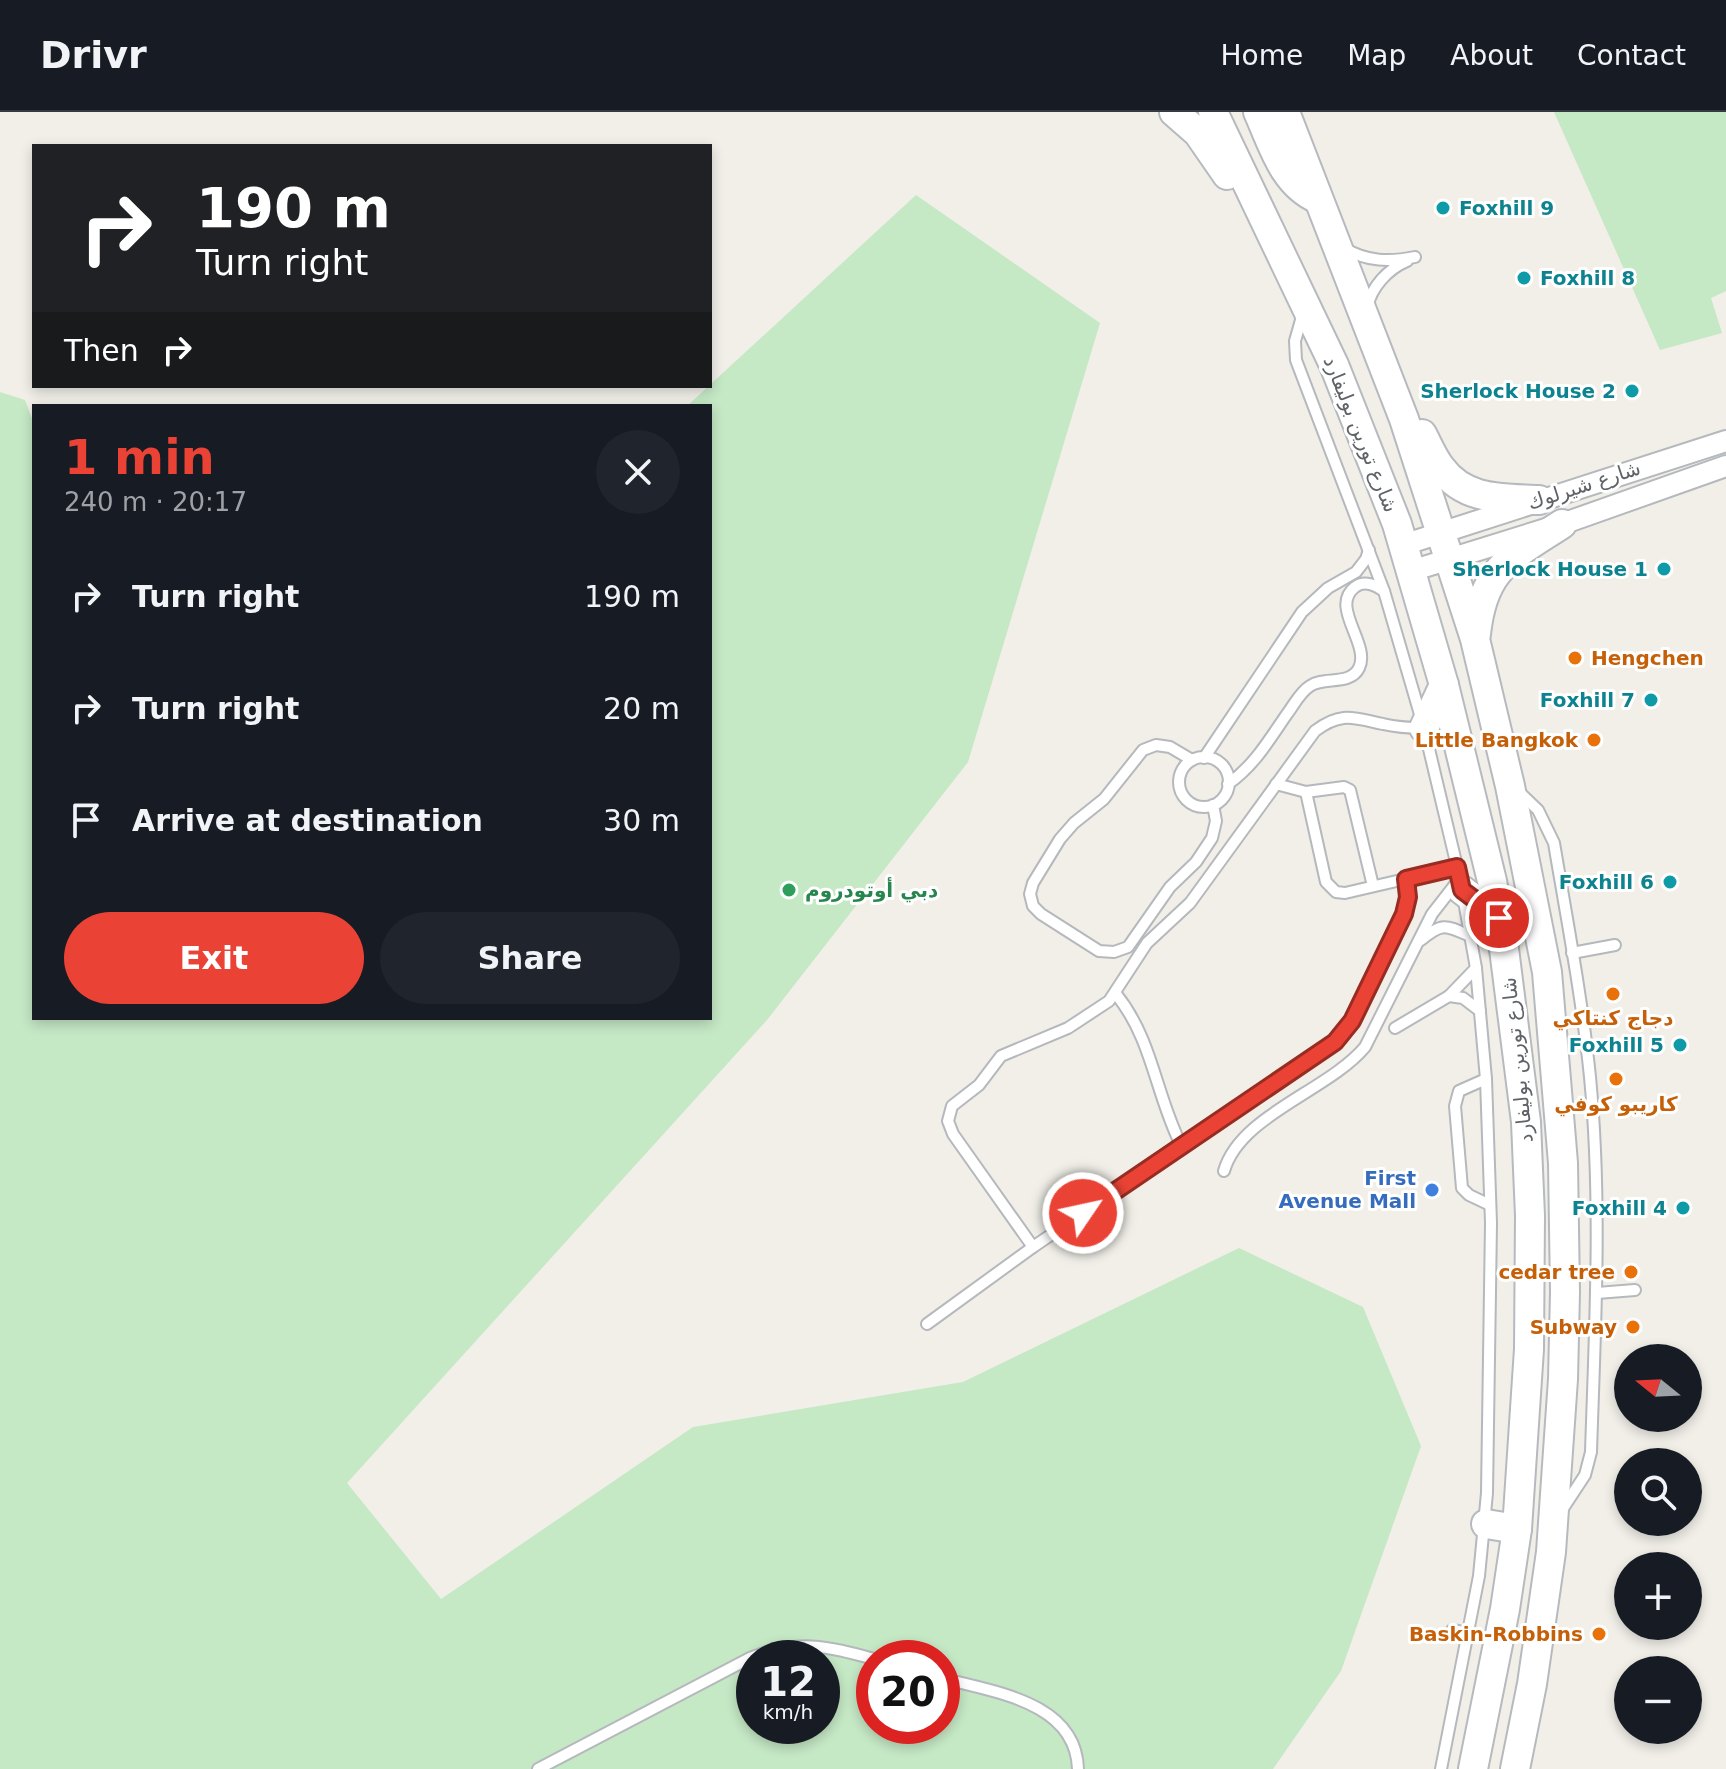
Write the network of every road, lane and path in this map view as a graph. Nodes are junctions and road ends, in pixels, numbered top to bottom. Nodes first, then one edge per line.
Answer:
1 (1174, 112) edge
2 (1213, 112) edge
3 (1258, 112) edge
4 (1285, 112) edge
5 (1306, 112) edge
6 (1255, 196) junction
7 (1318, 199) junction
8 (1335, 243) junction
9 (1306, 303) junction
10 (1366, 317) junction
11 (1404, 419) junction
12 (1726, 441) edge
13 (1704, 447) junction
14 (1719, 469) edge
15 (1539, 500) junction
16 (1607, 507) junction
17 (1562, 524) junction
18 (1446, 546) junction
19 (1369, 550) junction
20 (1407, 558) junction
21 (1339, 581) junction
22 (1384, 591) junction
23 (1348, 596) junction
24 (1475, 639) junction
25 (1444, 685) junction
26 (1424, 728) junction
27 (1204, 758) junction
28 (1192, 760) junction
29 (1228, 784) junction
30 (1276, 784) junction
31 (1510, 786) junction
32 (1306, 792) junction
33 (1213, 805) junction
34 (1406, 879) junction
35 (1460, 879) junction
36 (1492, 881) junction
37 (1373, 886) junction
38 (1499, 918) junction
39 (1470, 936) junction
40 (1419, 941) junction
41 (1615, 945) dead end
42 (1572, 953) junction
43 (1476, 968) junction
44 (1547, 972) junction
45 (1116, 994) junction
46 (1449, 996) junction
47 (1480, 1011) junction
48 (1395, 1028) dead end
49 (1486, 1079) junction
50 (1181, 1145) junction
51 (1224, 1171) dead end
52 (1490, 1205) junction
53 (1033, 1247) junction
54 (1635, 1290) dead end
55 (1597, 1293) junction
56 (927, 1324) dead end
57 (1537, 1522) junction
58 (1486, 1524) junction
59 (1452, 1630) dead end
60 (1469, 1633) junction
61 (856, 1655) edge
62 (960, 1683) edge
63 (538, 1769) edge
64 (1078, 1769) edge
65 (1441, 1769) edge
66 (1473, 1769) edge
67 (1515, 1769) edge

1 - 6 main road
2 - 6 main road, شارع تورين بوليفارد
3 - 7 main road
4 - 7 main road, شارع تورين بوليفارد
5 - 7 main road
6 - 9 main road, شارع تورين بوليفارد
7 - 8 main road, شارع تورين بوليفارد
8 - 10 main road, شارع تورين بوليفارد
8 - 10 lane
9 - 19 lane
9 - 20 main road, شارع تورين بوليفارد
10 - 11 main road, شارع تورين بوليفارد
11 - 15 main road
11 - 18 main road, شارع تورين بوليفارد
12 - 13 street, شارع شيرلوك
13 - 14 street
13 - 15 street, شارع شيرلوك
14 - 16 street, شارع شيرلوك
14 - 16 lane
15 - 18 street, شارع شيرلوك
16 - 17 street, شارع شيرلوك
17 - 18 street, شارع شيرلوك
17 - 24 main road
18 - 20 street
18 - 24 main road, شارع تورين بوليفارد
19 - 21 lane
19 - 22 lane
20 - 25 main road, شارع تورين بوليفارد
21 - 23 lane
21 - 27 lane
22 - 23 lane
22 - 26 lane
23 - 29 lane
24 - 31 main road, شارع تورين بوليفارد
25 - 26 main road
25 - 36 main road, شارع تورين بوليفارد
26 - 30 lane
26 - 35 lane
27 - 28 lane
27 - 29 lane
28 - 33 lane
28 - 33 lane
29 - 33 lane
30 - 32 lane
30 - 45 lane
31 - 42 lane
31 - 44 main road, شارع تورين بوليفارد
32 - 37 lane
32 - 37 lane
34 - 35 lane
34 - 37 lane
34 - 50 lane
35 - 38 main road
35 - 39 lane
35 - 40 lane
36 - 38 main road, شارع تورين بوليفارد
36 - 44 main road
38 - 57 main road, شارع تورين بوليفارد
39 - 40 lane
39 - 43 lane
40 - 51 lane
41 - 42 lane
42 - 55 lane
43 - 46 lane
43 - 47 lane
44 - 57 main road, شارع تورين بوليفارد
45 - 50 lane
45 - 53 lane
46 - 47 lane
46 - 48 lane
47 - 49 lane
49 - 52 lane
49 - 52 lane
50 - 53 lane
52 - 58 lane
53 - 56 lane
54 - 55 lane
55 - 57 lane
57 - 58 main road
57 - 66 main road, شارع تورين بوليفارد
57 - 67 main road, شارع تورين بوليفارد
58 - 60 lane
59 - 60 lane
60 - 65 lane
61 - 63 lane
62 - 64 lane

